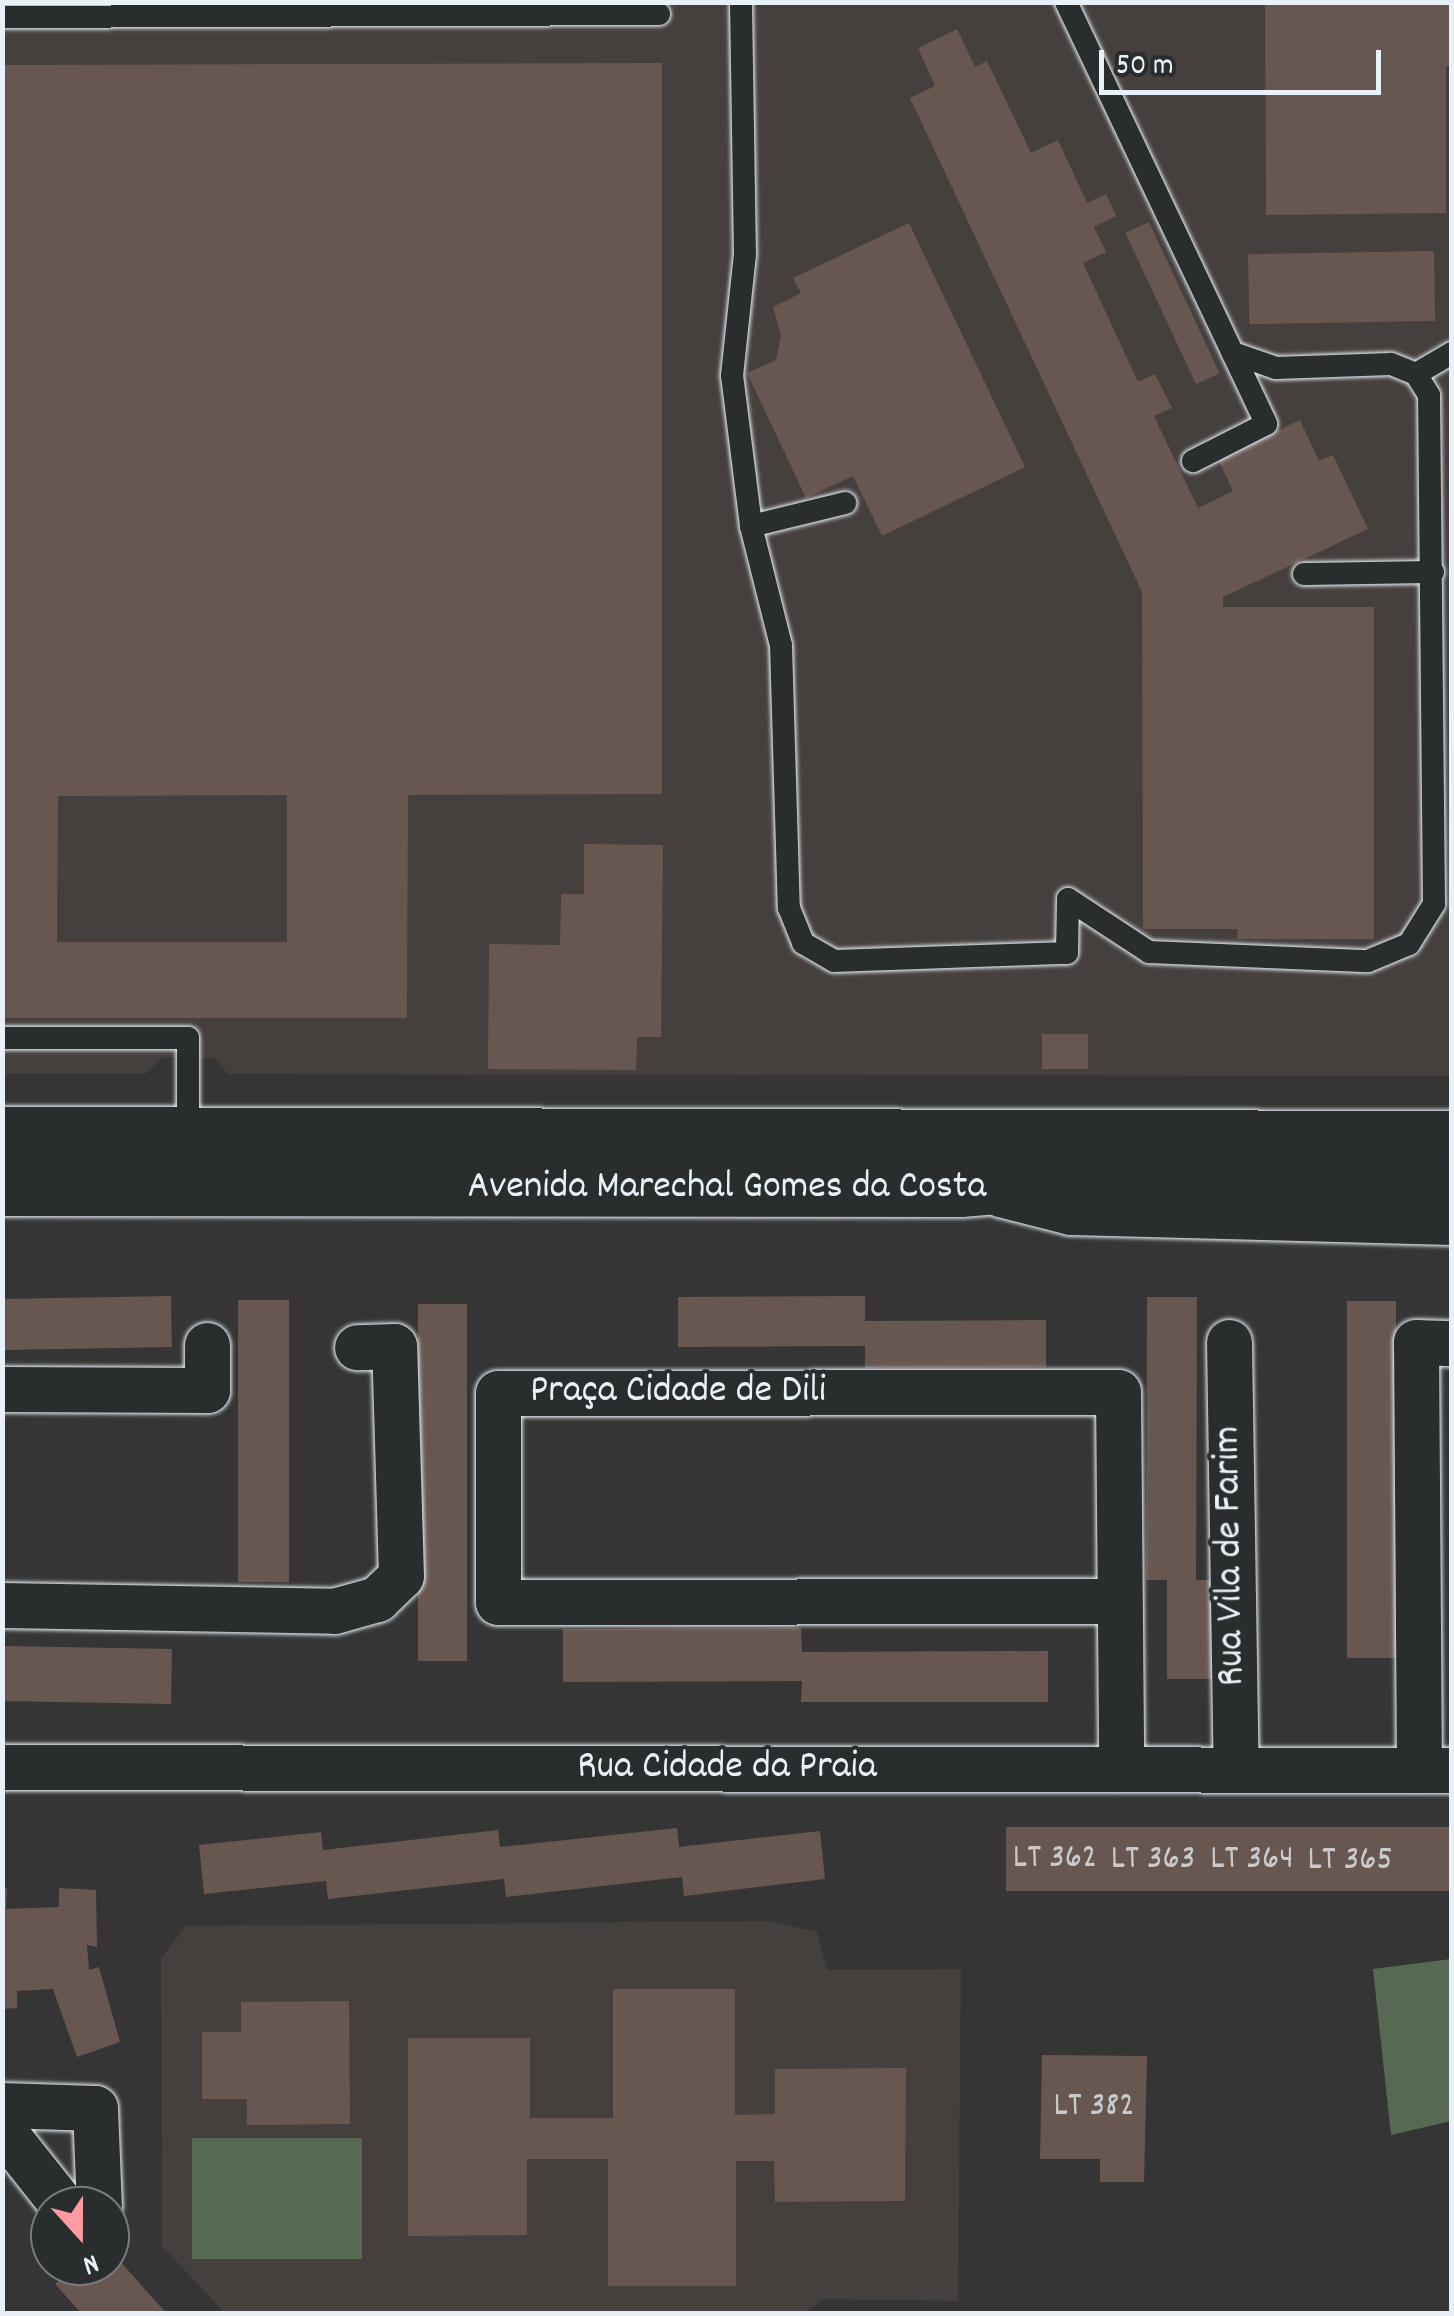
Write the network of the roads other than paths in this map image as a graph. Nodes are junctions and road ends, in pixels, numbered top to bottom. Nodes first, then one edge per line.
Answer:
1 (741, 2) edge
2 (1066, 2) edge
3 (659, 14) dead end
4 (2, 17) edge
5 (1233, 353) junction
6 (1452, 354) edge
7 (1416, 374) junction
8 (1193, 461) dead end
9 (844, 503) dead end
10 (751, 526) junction
11 (1433, 572) junction
12 (1304, 574) dead end
13 (1444, 722) edge
14 (2, 1038) edge
15 (2, 1134) edge
16 (188, 1134) junction
17 (1452, 1138) edge
18 (1452, 1182) edge
19 (2, 1188) edge
20 (1001, 1189) junction
21 (1452, 1217) edge
22 (1229, 1342) dead end
23 (1452, 1342) edge
24 (206, 1344) dead end
25 (357, 1347) dead end
26 (2, 1389) edge
27 (1118, 1601) junction
28 (2, 1604) edge
29 (2, 1767) edge
30 (1236, 1769) junction
31 (1121, 1770) junction
32 (1435, 1770) edge
33 (2, 2105) edge
34 (2, 2129) edge
35 (48, 2186) edge
36 (98, 2186) edge

1 - 10 lane
2 - 5 lane
3 - 4 lane
5 - 7 lane
5 - 8 lane
6 - 7 lane
7 - 11 lane
9 - 10 lane
10 - 13 lane
11 - 12 lane
11 - 13 lane
14 - 16 lane
15 - 16 main road, Avenida Marechal Gomes da Costa
16 - 17 main road, Avenida Marechal Gomes da Costa
18 - 20 main road, Avenida Marechal Gomes da Costa
19 - 20 main road, Avenida Marechal Gomes da Costa
20 - 21 main road
22 - 30 street, Rua Vila de Farim
23 - 32 street
24 - 26 street
25 - 28 street
27 - 27 street, Praça Cidade de Dili
27 - 31 street, Praça Cidade de Dili
29 - 31 street, Rua Cidade da Praia
30 - 31 street, Rua Cidade da Praia
30 - 32 street, Rua Cidade da Praia
33 - 36 street
34 - 35 street

